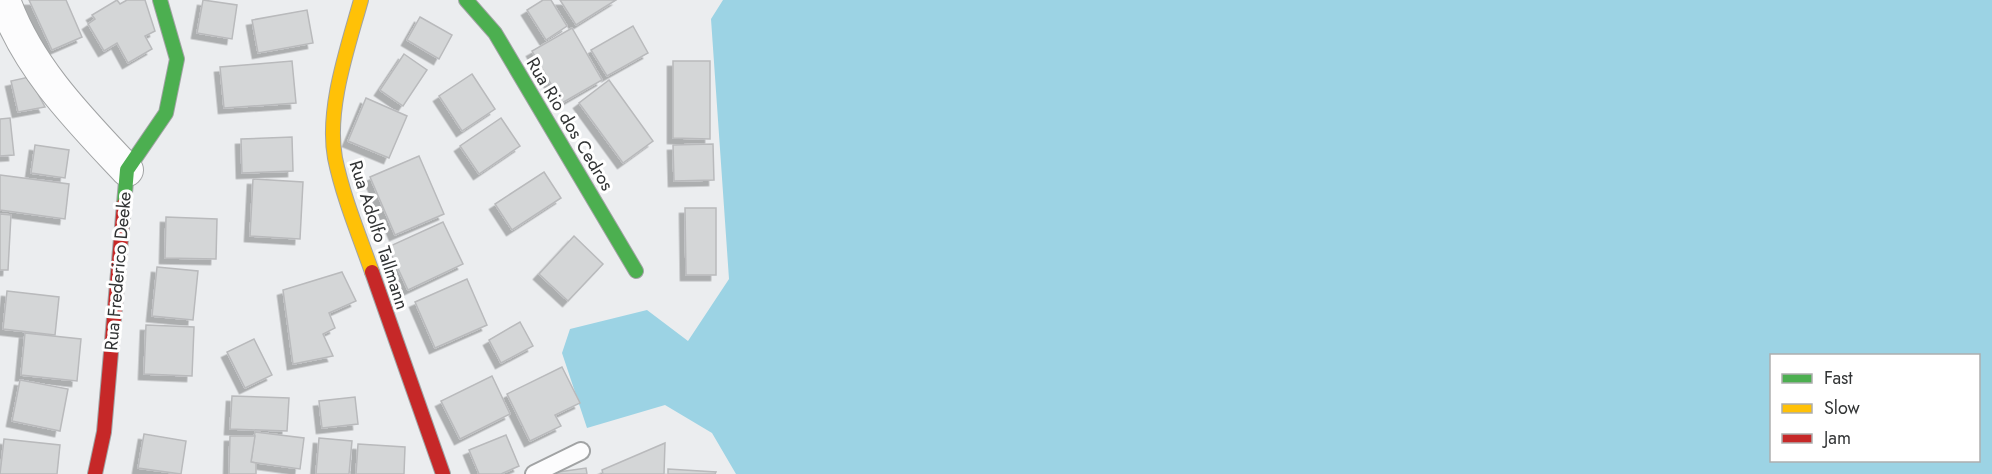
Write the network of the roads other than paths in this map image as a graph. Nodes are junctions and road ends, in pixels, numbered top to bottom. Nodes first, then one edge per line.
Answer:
1 (4, 0) edge
2 (160, 0) edge
3 (361, 0) edge
4 (466, 0) edge
5 (128, 170) junction
6 (636, 271) dead end
7 (581, 451) dead end
8 (95, 474) edge
9 (443, 474) edge
10 (534, 474) edge

1 - 5 street, Rua Frederico Deeke
2 - 5 street
3 - 9 street, Rua Adolfo Tallmann
4 - 6 street, Rua Rio dos Cedros
5 - 8 street, Rua Frederico Deeke
7 - 10 lane

